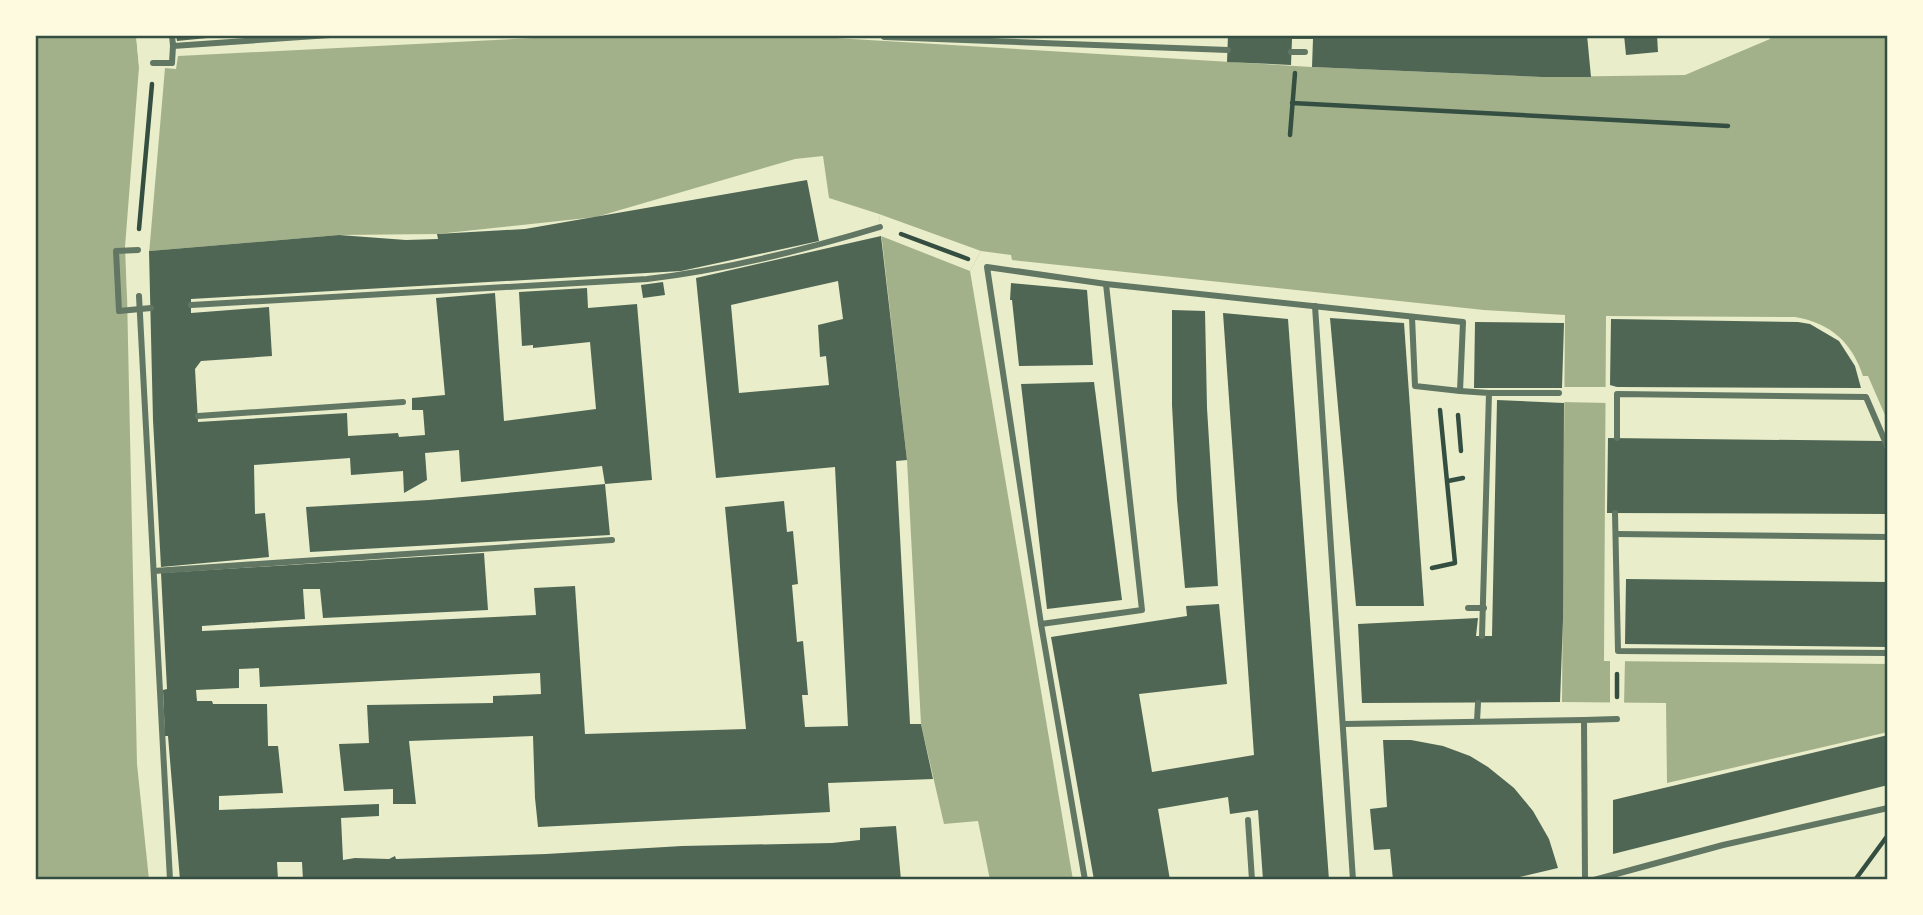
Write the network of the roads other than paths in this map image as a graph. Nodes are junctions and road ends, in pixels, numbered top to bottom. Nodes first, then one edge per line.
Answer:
1 (172, 35) edge
2 (330, 35) edge
3 (882, 35) edge
4 (173, 46) junction
5 (1228, 50) dead end
6 (1294, 52) road end
7 (1306, 52) dead end
8 (153, 63) road end
9 (880, 227) road end
10 (138, 250) road end
11 (1106, 284) junction
12 (139, 296) dead end
13 (191, 305) dead end
14 (1315, 306) junction
15 (150, 308) dead end
16 (140, 309) junction
17 (1412, 317) junction
18 (1460, 391) junction
19 (1489, 393) junction
20 (1559, 393) dead end
21 (403, 402) dead end
22 (198, 416) dead end
23 (1616, 438) dead end
24 (1888, 448) edge
25 (1615, 513) dead end
26 (1616, 534) junction
27 (1888, 537) edge
28 (612, 540) dead end
29 (154, 571) junction
30 (1468, 608) dead end
31 (1484, 608) junction
32 (1041, 624) junction
33 (1482, 636) dead end
34 (1888, 653) edge
35 (1478, 703) dead end
36 (1617, 719) road end
37 (1477, 720) junction
38 (1584, 720) junction
39 (1344, 724) junction
40 (1888, 808) edge
41 (1248, 820) dead end
42 (170, 880) edge
43 (1085, 880) edge
44 (1252, 880) edge
45 (1353, 880) edge
46 (1585, 880) edge
47 (1594, 880) edge

1 - 4 street
2 - 4 street
3 - 5 street
4 - 8 street
6 - 7 street
9 - 13 street
10 - 16 street
11 - 14 street
11 - 32 street
11 - 32 street
12 - 16 street
14 - 17 street
14 - 39 street
15 - 16 street
16 - 29 street
17 - 18 street
17 - 18 street
18 - 19 street
19 - 20 street
19 - 31 street
21 - 22 street
23 - 24 street
25 - 26 street
26 - 27 street
26 - 34 street
28 - 29 street
29 - 42 street
30 - 31 street
31 - 33 street
32 - 43 street
35 - 37 street
36 - 38 street
37 - 38 street
37 - 39 street
38 - 46 street
39 - 45 street
40 - 47 street
41 - 44 street

